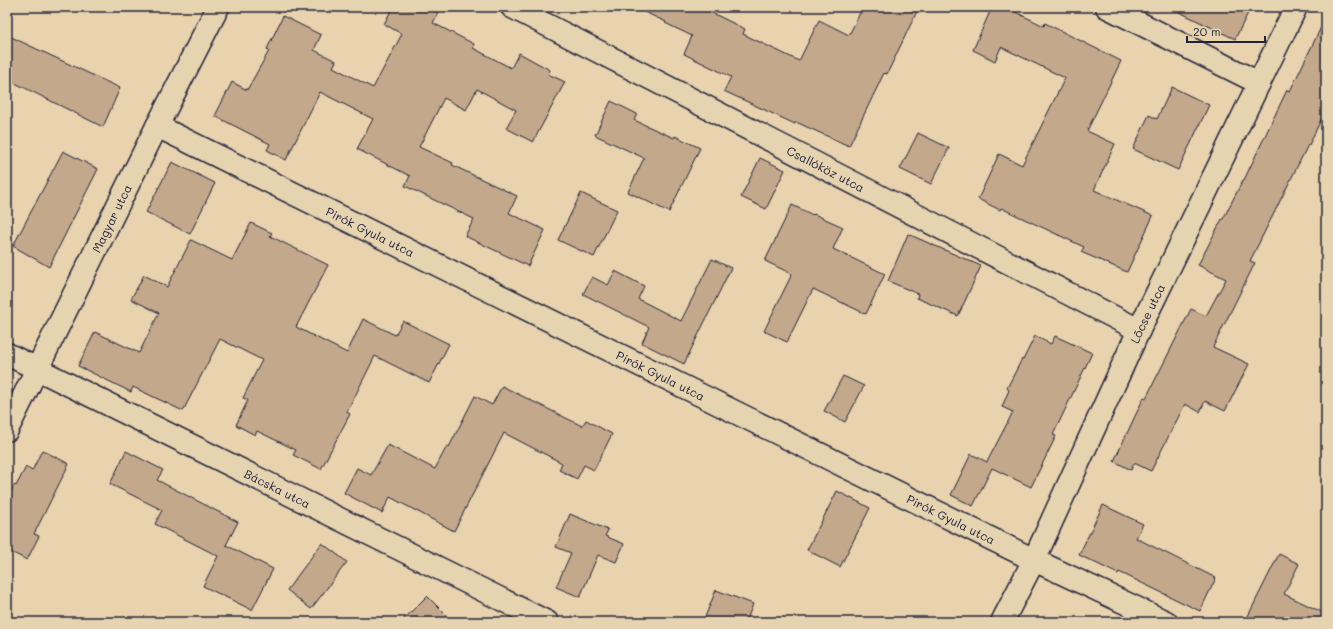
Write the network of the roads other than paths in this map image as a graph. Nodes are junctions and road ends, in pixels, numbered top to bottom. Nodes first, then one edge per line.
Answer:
1 (218, 7) edge
2 (512, 7) edge
3 (1107, 7) edge
4 (1296, 7) edge
5 (1259, 83) junction
6 (157, 126) junction
7 (1139, 330) junction
8 (7, 354) edge
9 (37, 369) junction
10 (7, 430) edge
11 (1034, 560) junction
12 (1160, 621) edge
13 (547, 622) edge
14 (1002, 622) edge

1 - 6 street, Magyar utca
2 - 7 street, Csallóköz utca
3 - 5 street
4 - 5 street, Lőcse utca
5 - 7 street, Lőcse utca
6 - 9 street, Magyar utca
6 - 11 street, Pirók Gyula utca
7 - 11 street, Lőcse utca
8 - 9 street, Bácska utca
9 - 10 street, Magyar utca
9 - 13 street, Bácska utca
11 - 12 street, Pirók Gyula utca
11 - 14 street, Lőcse utca

